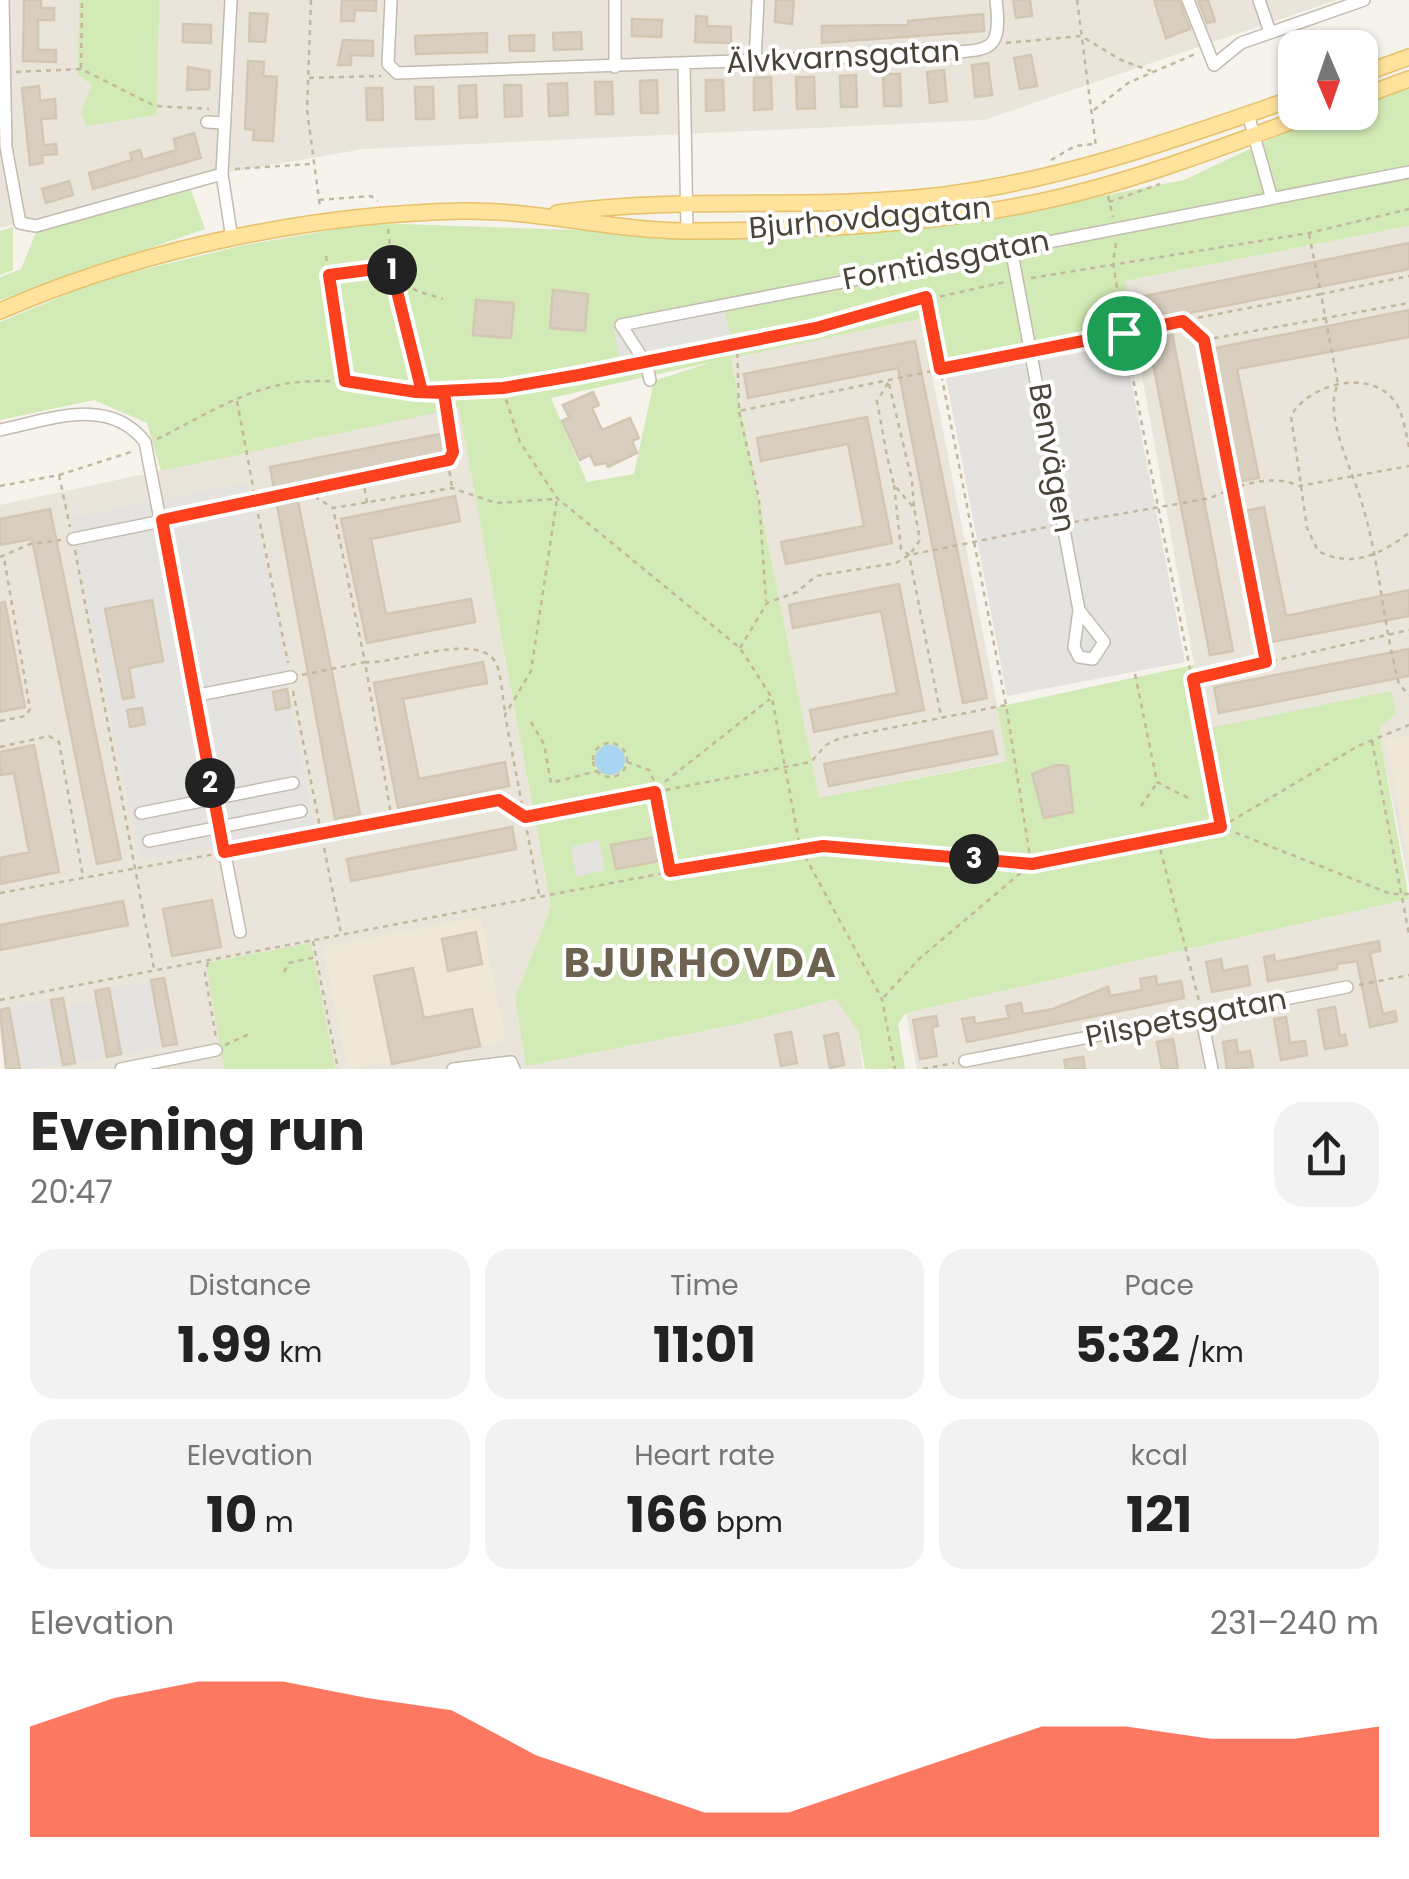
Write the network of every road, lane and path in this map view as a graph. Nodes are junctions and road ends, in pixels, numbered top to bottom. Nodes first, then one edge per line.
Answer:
1 (3, 0) edge
2 (82, 0) edge
3 (230, 0) edge
4 (311, 0) edge
5 (391, 0) edge
6 (615, 0) edge
7 (758, 0) edge
8 (996, 0) edge
9 (1076, 0) edge
10 (1188, 0) edge
11 (1259, 0) edge
12 (1364, 0) edge
13 (1270, 32) junction
14 (1082, 36) junction
15 (996, 39) junction
16 (1409, 57) edge
17 (755, 62) junction
18 (1214, 64) junction
19 (684, 66) junction
20 (615, 67) junction
21 (1378, 68) edge
22 (82, 69) junction
23 (393, 71) junction
24 (1151, 71) junction
25 (2, 72) junction
26 (308, 78) junction
27 (1409, 79) edge
28 (1378, 90) edge
29 (1278, 104) edge
30 (1091, 112) junction
31 (1248, 114) junction
32 (225, 117) junction
33 (207, 122) dead end
34 (1278, 126) edge
35 (1252, 136) junction
36 (1095, 144) junction
37 (1098, 155) dead end
38 (313, 164) junction
39 (1044, 169) dead end
40 (1409, 172) edge
41 (222, 174) junction
42 (1170, 180) dead end
43 (1108, 195) dead end
44 (1271, 196) junction
45 (318, 200) junction
46 (1109, 202) junction
47 (688, 204) junction
48 (382, 206) dead end
49 (1409, 209) edge
50 (320, 212) dead end
51 (528, 216) junction
52 (1112, 216) dead end
53 (388, 230) dead end
54 (687, 232) junction
55 (1309, 232) junction
56 (1117, 237) dead end
57 (232, 239) junction
58 (1011, 248) junction
59 (326, 256) dead end
60 (1113, 262) junction
61 (391, 267) junction
62 (329, 275) junction
63 (1409, 276) edge
64 (398, 278) junction
65 (1031, 278) dead end
66 (1008, 282) dead end
67 (1321, 294) junction
68 (926, 297) junction
69 (443, 299) dead end
70 (1409, 302) edge
71 (0, 311) edge
72 (1325, 318) junction
73 (1183, 321) junction
74 (1124, 333) junction
75 (1204, 340) junction
76 (736, 344) junction
77 (1032, 350) junction
78 (645, 362) junction
79 (940, 369) junction
80 (650, 380) dead end
81 (345, 381) junction
82 (888, 382) junction
83 (1338, 384) junction
84 (503, 388) junction
85 (422, 392) junction
86 (444, 393) junction
87 (739, 411) junction
88 (0, 430) edge
89 (156, 440) dead end
90 (1409, 447) edge
91 (138, 449) dead end
92 (449, 460) junction
93 (58, 475) junction
94 (362, 479) junction
95 (894, 485) junction
96 (0, 486) edge
97 (452, 488) junction
98 (306, 491) junction
99 (557, 498) junction
100 (256, 502) joint
101 (368, 504) junction
102 (333, 508) junction
103 (914, 508) junction
104 (162, 520) junction
105 (1409, 533) edge
106 (73, 539) junction
107 (920, 540) junction
108 (901, 548) junction
109 (925, 552) dead end
110 (909, 555) junction
111 (1373, 556) junction
112 (2, 557) edge
113 (896, 562) dead end
114 (767, 603) dead end
115 (1079, 610) dead end
116 (1409, 630) edge
117 (1388, 633) junction
118 (364, 662) junction
119 (1266, 662) junction
120 (1135, 674) dead end
121 (291, 677) joint
122 (1193, 679) junction
123 (1409, 695) edge
124 (193, 696) junction
125 (772, 698) junction
126 (1006, 704) junction
127 (505, 715) junction
128 (941, 718) junction
129 (0, 721) edge
130 (532, 722) dead end
131 (1409, 724) edge
132 (1371, 740) junction
133 (0, 747) edge
134 (628, 762) junction
135 (785, 768) junction
136 (597, 772) junction
137 (293, 782) dead end
138 (1158, 782) junction
139 (656, 790) junction
140 (213, 798) junction
141 (1188, 798) dead end
142 (1141, 806) dead end
143 (301, 812) dead end
144 (141, 813) dead end
145 (525, 817) junction
146 (392, 822) junction
147 (1221, 827) junction
148 (219, 830) junction
149 (1158, 838) junction
150 (148, 841) dead end
151 (800, 846) junction
152 (224, 852) junction
153 (1032, 864) junction
154 (134, 870) junction
155 (670, 871) junction
156 (83, 879) junction
157 (0, 893) edge
158 (1409, 894) edge
159 (539, 895) junction
160 (1402, 895) junction
161 (413, 921) junction
162 (414, 929) dead end
163 (240, 932) dead end
164 (1409, 934) edge
165 (313, 940) junction
166 (316, 957) junction
167 (208, 960) junction
168 (154, 970) junction
169 (284, 972) dead end
170 (1409, 975) edge
171 (1347, 987) joint
172 (882, 999) junction
173 (0, 1000) edge
174 (334, 1006) dead end
175 (326, 1007) junction
176 (1201, 1015) junction
177 (252, 1033) dead end
178 (216, 1050) junction
179 (965, 1061) joint
180 (121, 1069) edge
181 (338, 1069) edge
182 (453, 1069) edge
183 (514, 1069) edge
184 (895, 1069) edge
185 (924, 1069) edge
186 (1212, 1069) edge

1 - 25 street
2 - 22 path
3 - 32 street
4 - 26 path
5 - 23 street
6 - 20 street
7 - 17 street
8 - 15 street
9 - 14 path
10 - 18 street
11 - 13 street
12 - 13 street
13 - 18 street
14 - 15 path
14 - 24 path
14 - 30 path
15 - 17 street, Älvkvarnsgatan
16 - 21 main road
17 - 19 street, Älvkvarnsgatan
18 - 24 path
19 - 20 street, Älvkvarnsgatan
19 - 47 street, Älvkvarnsgatan
20 - 23 street, Älvkvarnsgatan
22 - 25 path
22 - 32 path
23 - 26 path
24 - 30 path
25 - 41 street
26 - 38 path
27 - 28 main road
29 - 31 main road, Bjurhovdagatan
30 - 36 path
31 - 35 street
31 - 47 main road, Bjurhovdagatan
32 - 33 street
32 - 41 street
34 - 35 main road, Bjurhovdagatan
35 - 44 street
35 - 54 main road, Bjurhovdagatan
36 - 37 path
36 - 39 path
38 - 41 path
38 - 45 path
40 - 44 street, Forntidsgatan
41 - 57 street
42 - 46 path
43 - 46 path
44 - 58 street, Forntidsgatan
45 - 48 path
45 - 50 path
46 - 52 path
47 - 51 main road, Bjurhovdagatan
47 - 54 street, Älvkvarnsgatan
49 - 55 path
51 - 54 main road, Bjurhovdagatan
51 - 57 main road, Bjurhovdagatan
53 - 61 path
55 - 60 path
55 - 67 path
56 - 60 path
57 - 71 main road, Bjurhovdagatan
58 - 77 street, Benvägen
58 - 78 street, Forntidsgatan
59 - 62 path
60 - 65 path
60 - 74 path
61 - 62 path
61 - 64 path
62 - 81 path
63 - 67 path
64 - 69 path
64 - 85 path
66 - 68 path
67 - 72 path
67 - 73 path
68 - 76 path
68 - 79 path
70 - 72 path
72 - 75 path
72 - 83 path
73 - 74 path
73 - 75 path
74 - 77 path
74 - 122 path
75 - 119 path
76 - 78 path
76 - 87 path
77 - 79 path
77 - 115 street, Benvägen
78 - 80 street
78 - 84 path
79 - 82 path
79 - 126 path
81 - 85 path
81 - 89 path
82 - 87 path
82 - 95 path
82 - 103 path
83 - 90 path
83 - 111 path
83 - 111 path
84 - 86 path
84 - 99 path
85 - 86 path
86 - 92 path
87 - 114 path
88 - 104 street
91 - 93 path
92 - 94 path
92 - 97 path
93 - 96 path
93 - 106 path
94 - 98 path
94 - 101 path
95 - 103 path
95 - 108 path
97 - 99 path
97 - 101 path
98 - 100 path
98 - 102 path
99 - 125 path
99 - 127 path
100 - 104 street
101 - 102 path
102 - 118 path
103 - 107 path
104 - 106 street
104 - 124 street
105 - 111 path
106 - 112 path
106 - 154 path
107 - 109 path
107 - 110 path
108 - 110 path
108 - 113 path
110 - 128 path
111 - 117 path
112 - 129 path
116 - 117 path
117 - 119 path
117 - 123 path
118 - 121 path
118 - 127 path
118 - 146 path
119 - 122 path
120 - 138 path
121 - 124 street
122 - 147 path
124 - 140 street
125 - 135 path
125 - 139 path
126 - 128 path
126 - 153 path
127 - 145 path
128 - 135 path
130 - 136 path
131 - 132 path
132 - 147 path
132 - 160 path
133 - 156 path
134 - 136 path
134 - 136 path
134 - 139 path
135 - 139 path
135 - 151 path
137 - 140 street
138 - 141 path
138 - 142 path
139 - 145 path
139 - 155 path
140 - 144 street
140 - 148 street
143 - 148 street
145 - 146 path
145 - 159 path
146 - 152 path
147 - 149 path
147 - 160 path
148 - 150 street
148 - 152 street
149 - 153 path
149 - 176 path
151 - 153 path
151 - 155 path
151 - 172 path
152 - 154 path
152 - 163 street
153 - 172 path
154 - 156 path
154 - 168 path
155 - 159 path
156 - 157 path
158 - 160 path
159 - 161 path
160 - 164 path
161 - 162 path
161 - 165 path
165 - 166 path
165 - 167 path
166 - 169 path
166 - 175 path
167 - 168 path
167 - 178 path
168 - 173 path
170 - 171 path
171 - 176 street, Pilspetsgatan
172 - 184 path
174 - 175 path
175 - 181 path
176 - 179 street, Pilspetsgatan
176 - 186 street
177 - 178 path
178 - 180 street
179 - 185 path
182 - 183 street

